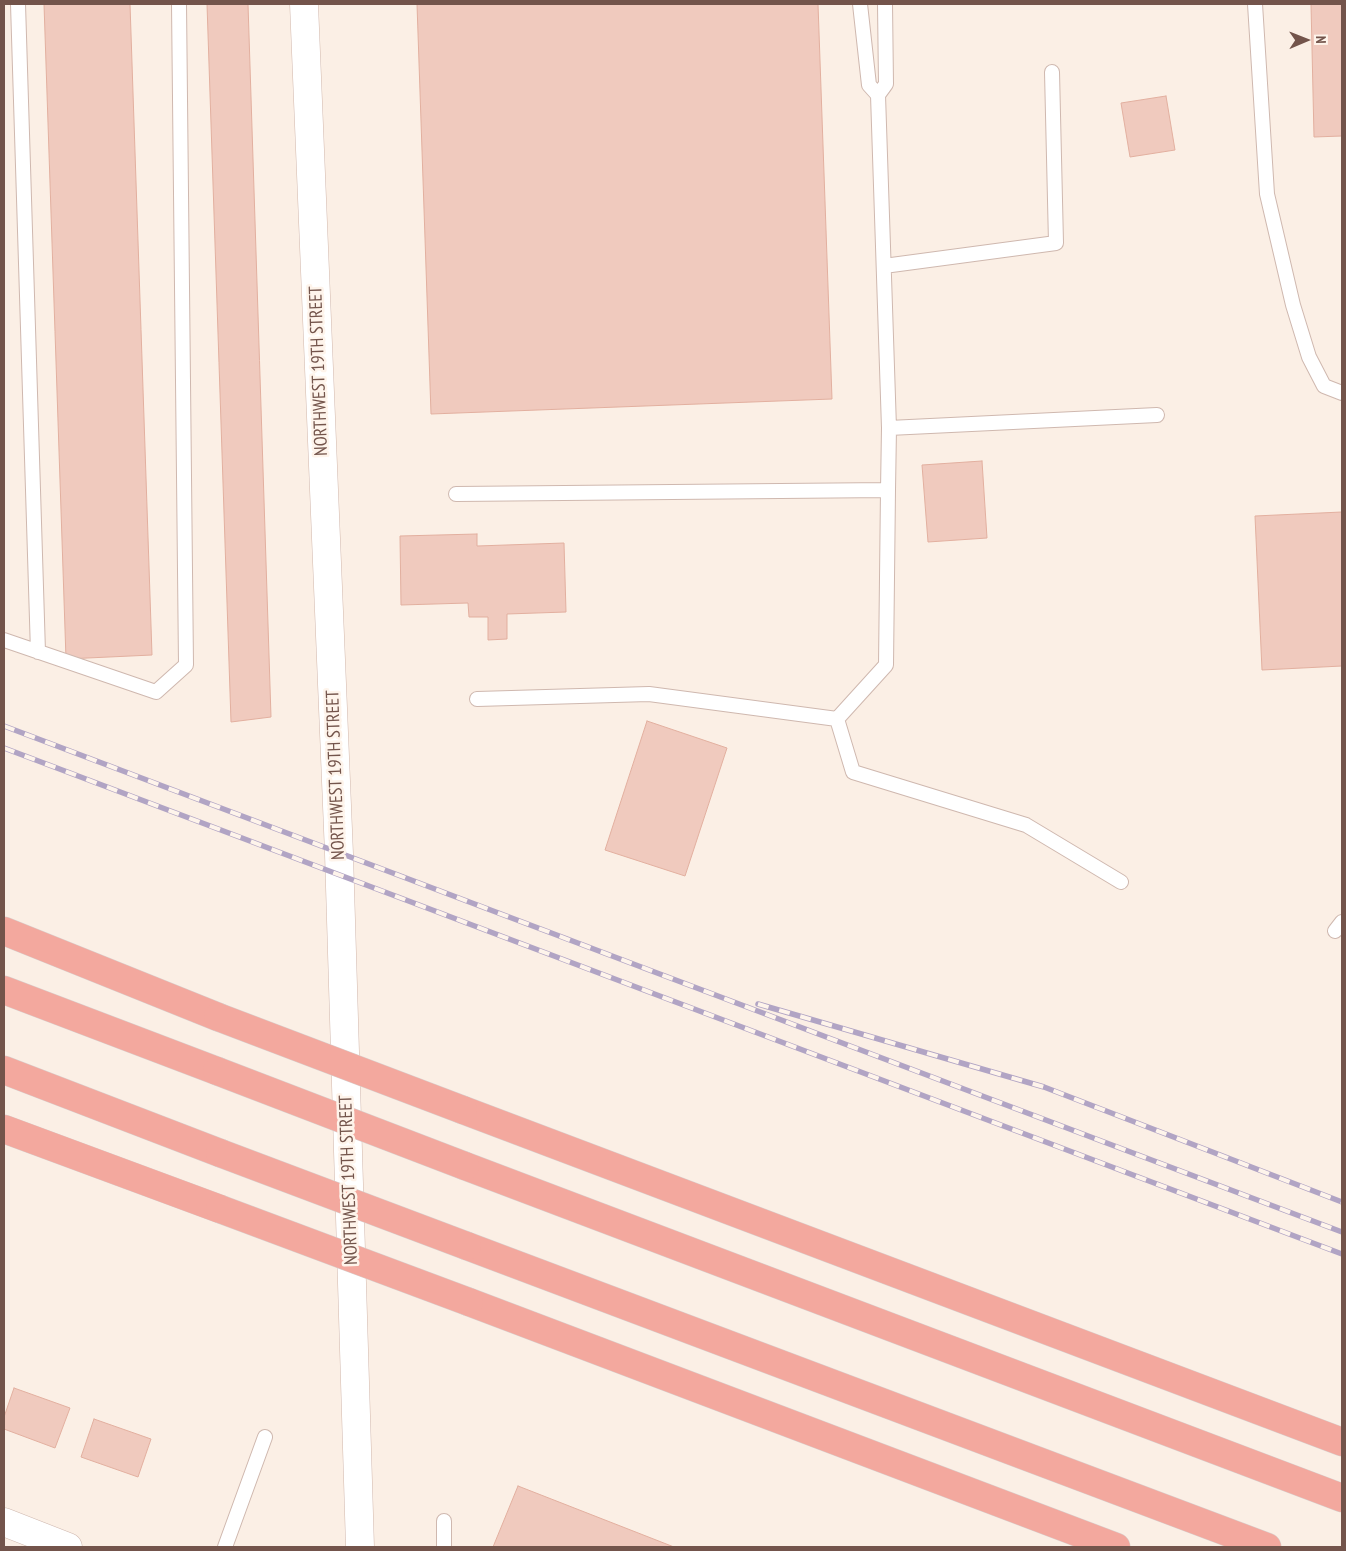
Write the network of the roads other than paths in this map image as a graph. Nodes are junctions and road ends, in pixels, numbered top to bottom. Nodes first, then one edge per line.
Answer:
1 (18, 4) edge
2 (179, 4) edge
3 (304, 4) edge
4 (860, 4) edge
5 (885, 4) edge
6 (1255, 4) edge
7 (1052, 72) dead end
8 (878, 95) junction
9 (884, 266) junction
10 (1342, 393) edge
11 (1157, 415) dead end
12 (889, 428) junction
13 (888, 490) junction
14 (456, 494) dead end
15 (4, 640) edge
16 (38, 652) junction
17 (477, 699) dead end
18 (837, 719) junction
19 (1121, 882) dead end
20 (4, 931) edge
21 (4, 990) edge
22 (4, 1070) edge
23 (4, 1130) edge
24 (265, 1438) dead end
25 (1342, 1442) edge
26 (1342, 1498) edge
27 (444, 1521) dead end
28 (4, 1522) edge
29 (68, 1547) edge
30 (226, 1547) edge
31 (360, 1547) edge
32 (444, 1547) edge
33 (1116, 1547) edge
34 (1267, 1547) edge

1 - 16 lane
2 - 16 lane
3 - 31 street, NORTHWEST 19TH STREET
4 - 8 lane
5 - 8 lane
6 - 10 lane
7 - 9 lane
8 - 9 lane
9 - 12 lane
11 - 12 lane
12 - 13 lane
13 - 14 lane
13 - 18 lane
15 - 16 lane
17 - 18 lane
18 - 19 lane
20 - 25 highway, bridge
21 - 26 highway, bridge
22 - 34 highway, bridge
23 - 33 highway, bridge
24 - 30 lane
27 - 32 lane
28 - 29 street

